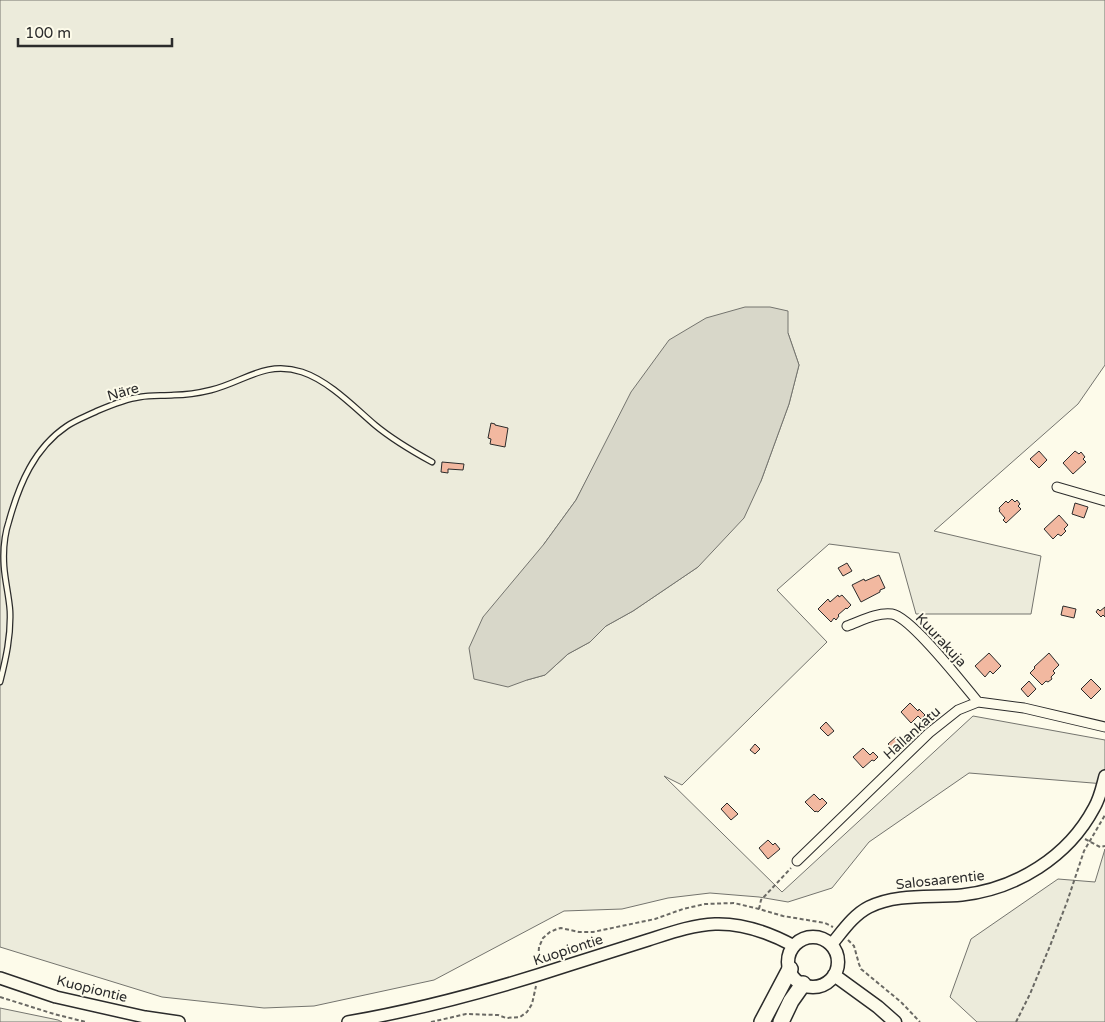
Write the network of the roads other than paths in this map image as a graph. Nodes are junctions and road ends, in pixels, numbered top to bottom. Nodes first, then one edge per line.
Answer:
1 (432, 462) dead end
2 (1056, 488) dead end
3 (1105, 501) edge
4 (847, 626) dead end
5 (0, 682) edge
6 (978, 702) junction
7 (1105, 727) edge
8 (1105, 776) edge
9 (797, 861) road end
10 (831, 945) junction
11 (794, 946) junction
12 (790, 969) junction
13 (834, 975) junction
14 (0, 978) edge
15 (803, 984) junction
16 (179, 1022) edge
17 (348, 1022) edge
18 (762, 1022) edge
19 (781, 1022) edge
20 (895, 1022) edge

1 - 5 lane, Näre
2 - 3 street
4 - 6 street, Kuurakuja
6 - 7 street
6 - 9 street, Hallankatu
8 - 10 street, Salosaarentie
10 - 11 main road
10 - 13 main road
11 - 12 main road
11 - 17 street, Kuopiontie
12 - 15 main road
12 - 18 highway
13 - 15 main road
13 - 20 main road
14 - 16 street, Kuopiontie
15 - 19 highway

